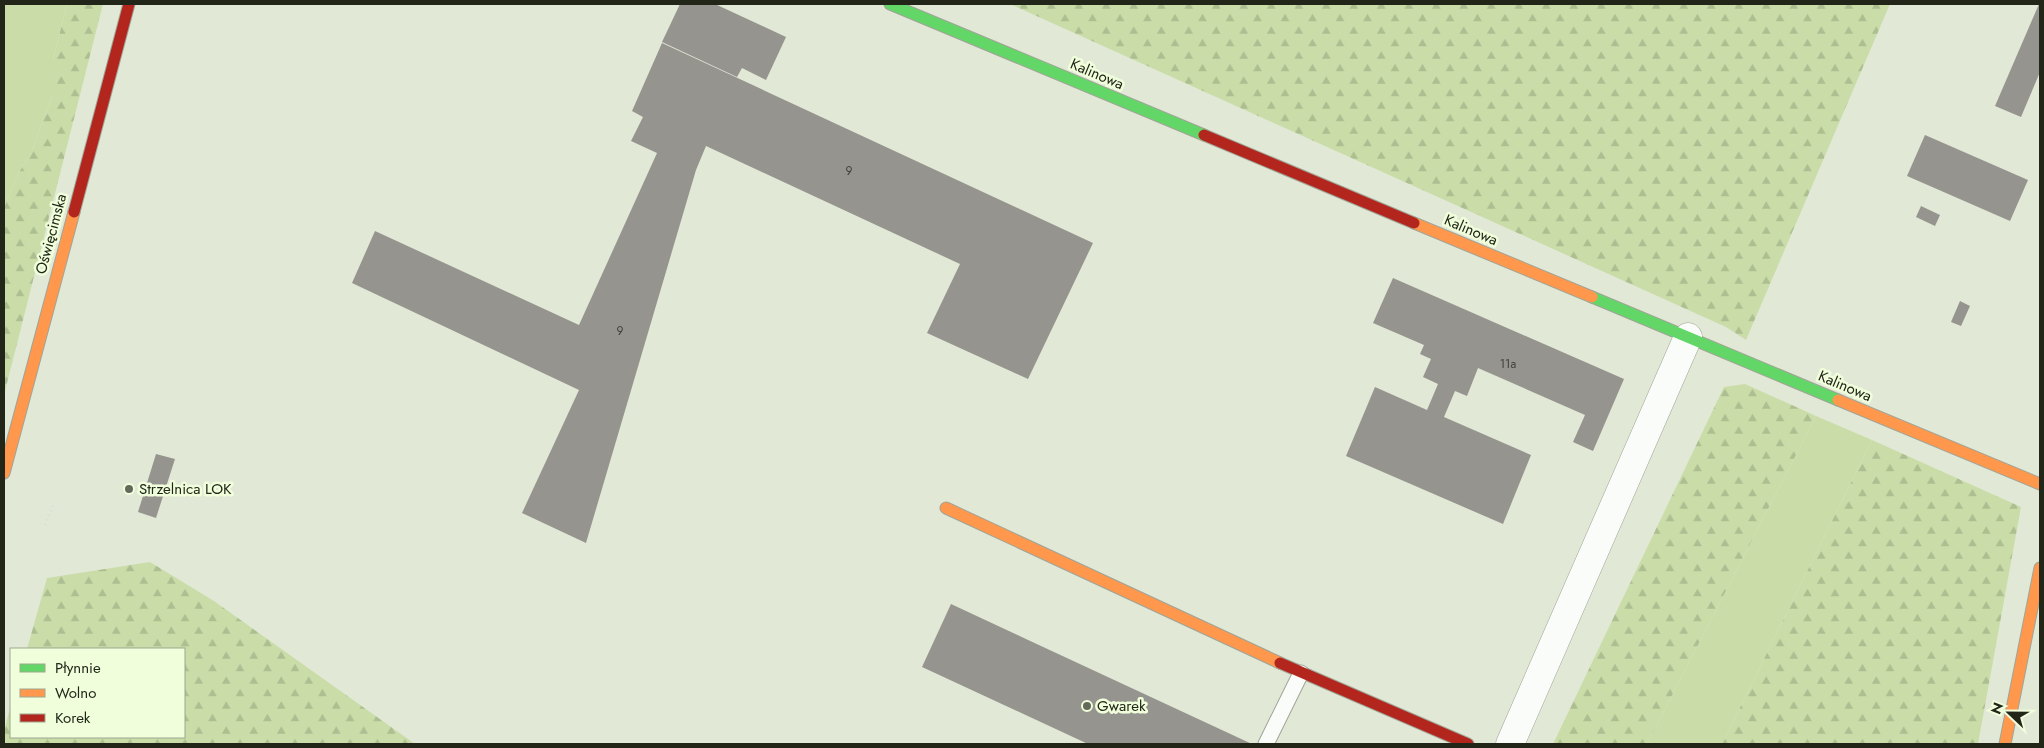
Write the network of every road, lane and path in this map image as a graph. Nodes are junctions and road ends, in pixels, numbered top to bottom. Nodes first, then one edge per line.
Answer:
1 (129, 4) edge
2 (890, 4) edge
3 (1688, 337) junction
4 (4, 473) edge
5 (2040, 484) edge
6 (54, 506) dead end
7 (946, 508) dead end
8 (45, 525) dead end
9 (2040, 568) edge
10 (1301, 673) junction
11 (1266, 744) edge
12 (1468, 744) edge
13 (1510, 744) edge
14 (2005, 744) edge

1 - 4 street, Oświęcimska
2 - 3 street, Kalinowa
3 - 5 street, Kalinowa
3 - 13 street
6 - 8 path
7 - 10 street
9 - 14 street
10 - 11 lane
10 - 12 street

